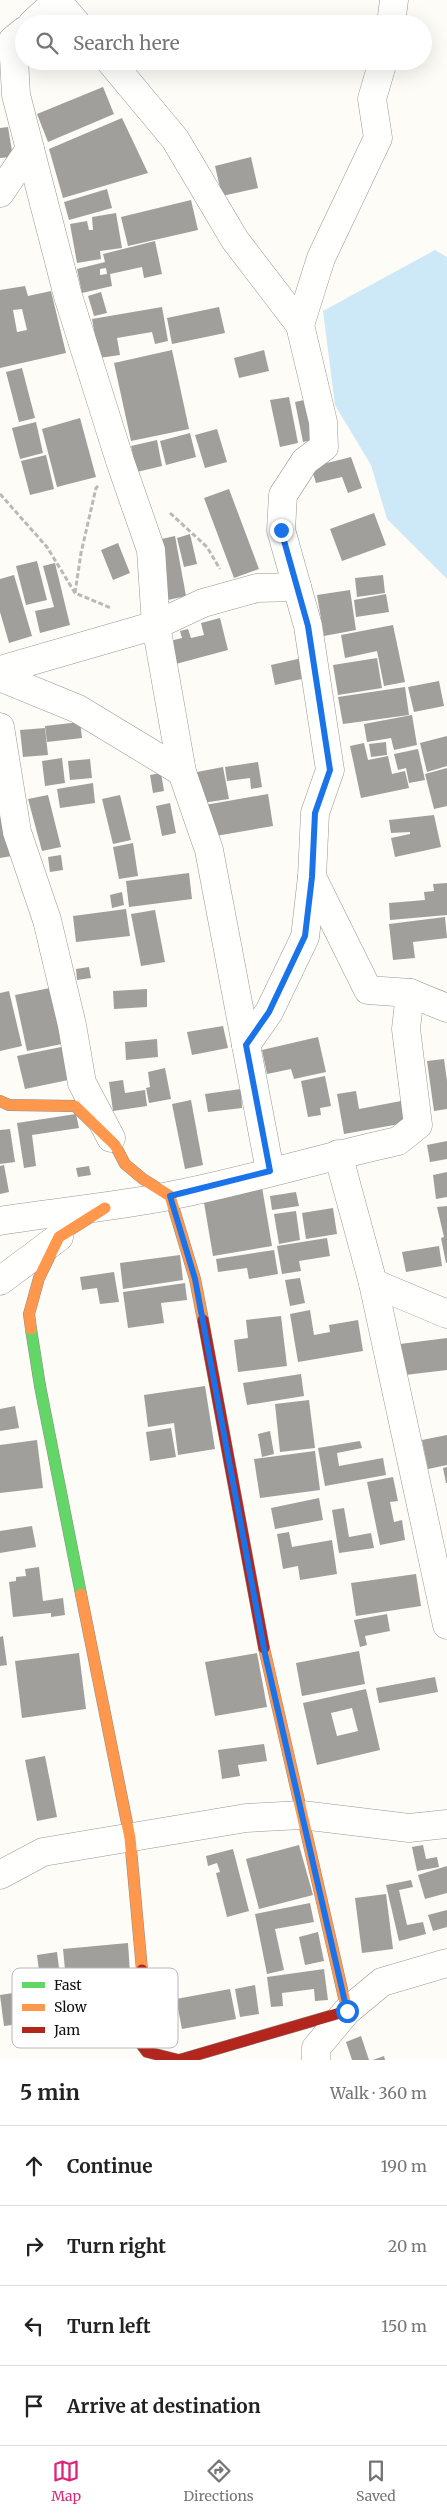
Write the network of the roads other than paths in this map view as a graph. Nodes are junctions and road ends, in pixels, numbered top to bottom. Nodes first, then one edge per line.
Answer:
1 (394, 0) edge
2 (57, 1) edge
3 (41, 15) edge
4 (70, 15) edge
5 (392, 15) edge
6 (16, 70) edge
7 (118, 70) edge
8 (381, 70) edge
9 (30, 150) junction
10 (0, 194) edge
11 (300, 325) junction
12 (297, 587) junction
13 (156, 625) junction
14 (0, 670) edge
15 (0, 677) edge
16 (0, 726) edge
17 (182, 772) junction
18 (312, 877) junction
19 (410, 993) junction
20 (447, 1008) edge
21 (246, 1045) junction
22 (0, 1101) edge
23 (115, 1146) junction
24 (338, 1154) junction
25 (270, 1171) junction
26 (170, 1196) junction
27 (105, 1208) junction
28 (0, 1221) edge
29 (59, 1237) junction
30 (0, 1281) edge
31 (373, 1283) junction
32 (447, 1314) edge
33 (447, 1626) edge
34 (302, 1815) junction
35 (447, 1824) edge
36 (130, 1838) junction
37 (0, 1875) edge
38 (447, 1963) edge
39 (142, 1968) edge
40 (347, 2011) junction
41 (144, 2048) edge
42 (179, 2060) edge
43 (316, 2060) edge

1 - 5 street
2 - 3 street
2 - 4 street
6 - 9 street
7 - 11 street
8 - 11 street
9 - 10 street
9 - 13 street
11 - 12 street
12 - 13 street
12 - 18 street
13 - 14 street
13 - 17 street
15 - 17 street
16 - 23 street
17 - 21 street
18 - 19 street
18 - 21 street
19 - 20 street
19 - 24 street
21 - 25 street
22 - 23 street
23 - 26 street
24 - 25 street
24 - 31 street
25 - 26 street
26 - 27 street
26 - 34 street
27 - 28 street
27 - 29 street
29 - 30 street
29 - 36 street
31 - 32 street
31 - 33 street
34 - 35 street
34 - 36 street
34 - 40 street
36 - 37 street
36 - 39 street
38 - 40 street
40 - 42 street
40 - 43 street
41 - 42 street

